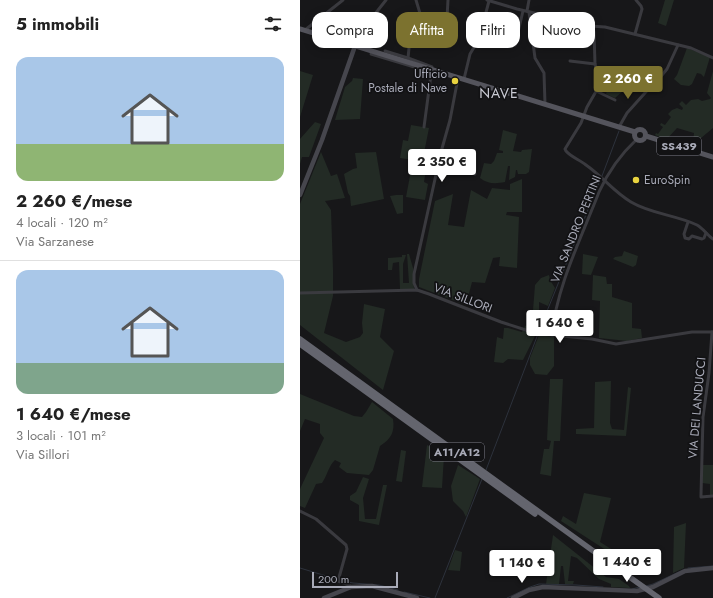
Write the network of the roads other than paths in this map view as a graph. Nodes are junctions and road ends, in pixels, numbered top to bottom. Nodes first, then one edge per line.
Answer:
1 (343, 0) edge
2 (386, 0) edge
3 (416, 0) edge
4 (448, 0) edge
5 (529, 0) edge
6 (636, 0) edge
7 (488, 1) edge
8 (526, 11) junction
9 (377, 12) edge
10 (420, 12) edge
11 (447, 12) edge
12 (485, 12) edge
13 (530, 12) edge
14 (595, 26) edge
15 (520, 28) edge
16 (302, 30) edge
17 (312, 33) edge
18 (635, 34) junction
19 (678, 45) junction
20 (354, 48) edge
21 (361, 48) edge
22 (409, 48) edge
23 (474, 48) edge
24 (594, 48) edge
25 (386, 51) dead end
26 (371, 54) dead end
27 (408, 58) junction
28 (713, 58) edge
29 (570, 61) dead end
30 (595, 64) junction
31 (432, 71) junction
32 (458, 77) junction
33 (464, 79) junction
34 (596, 91) junction
35 (615, 100) dead end
36 (545, 104) junction
37 (584, 116) junction
38 (424, 127) dead end
39 (619, 127) junction
40 (635, 132) junction
41 (646, 136) junction
42 (637, 139) junction
43 (441, 152) junction
44 (713, 157) edge
45 (475, 174) dead end
46 (604, 181) junction
47 (300, 194) edge
48 (688, 222) junction
49 (706, 233) junction
50 (713, 239) edge
51 (417, 290) junction
52 (300, 293) edge
53 (712, 332) edge
54 (552, 335) junction
55 (300, 339) edge
56 (712, 342) edge
57 (300, 344) edge
58 (713, 496) edge
59 (300, 511) edge
60 (613, 568) junction
61 (713, 568) edge
62 (351, 587) junction
63 (324, 598) edge
64 (417, 598) edge
65 (513, 598) edge
66 (652, 598) edge
67 (659, 598) edge

1 - 16 street
2 - 9 street
3 - 10 street
4 - 11 street
5 - 8 street
6 - 18 street
7 - 8 street
7 - 12 street
8 - 13 street
8 - 15 street
8 - 36 street
14 - 18 street
16 - 17 main road
18 - 19 street
19 - 28 street
19 - 39 street
20 - 47 main road
21 - 31 main road
22 - 27 street
23 - 33 street
24 - 30 street
25 - 27 street
26 - 31 street
27 - 31 street
29 - 30 street
30 - 34 street
31 - 32 main road
31 - 38 street
32 - 33 main road
32 - 43 street
33 - 36 main road
34 - 35 street
34 - 37 street
36 - 37 main road
37 - 39 main road
37 - 46 street
39 - 40 main road
40 - 41 main road
40 - 42 main road
41 - 42 main road
41 - 44 main road, SS439
42 - 46 street, VIA SANDRO PERTINI
43 - 45 street
43 - 51 street
46 - 48 street
46 - 54 street, VIA SANDRO PERTINI
48 - 49 street
48 - 49 street
49 - 50 street
51 - 52 street, VIA SILLORI
51 - 54 street, VIA SILLORI
53 - 54 street, VIA SILLORI
53 - 56 street, VIA DEI LANDUCCI
55 - 60 highway, A11/A12
56 - 58 street, VIA DEI LANDUCCI
57 - 60 highway, A11/A12
59 - 62 street
60 - 66 highway, A11/A12
60 - 67 highway, A11/A12, bridge
61 - 65 main road
62 - 63 main road
62 - 64 main road

